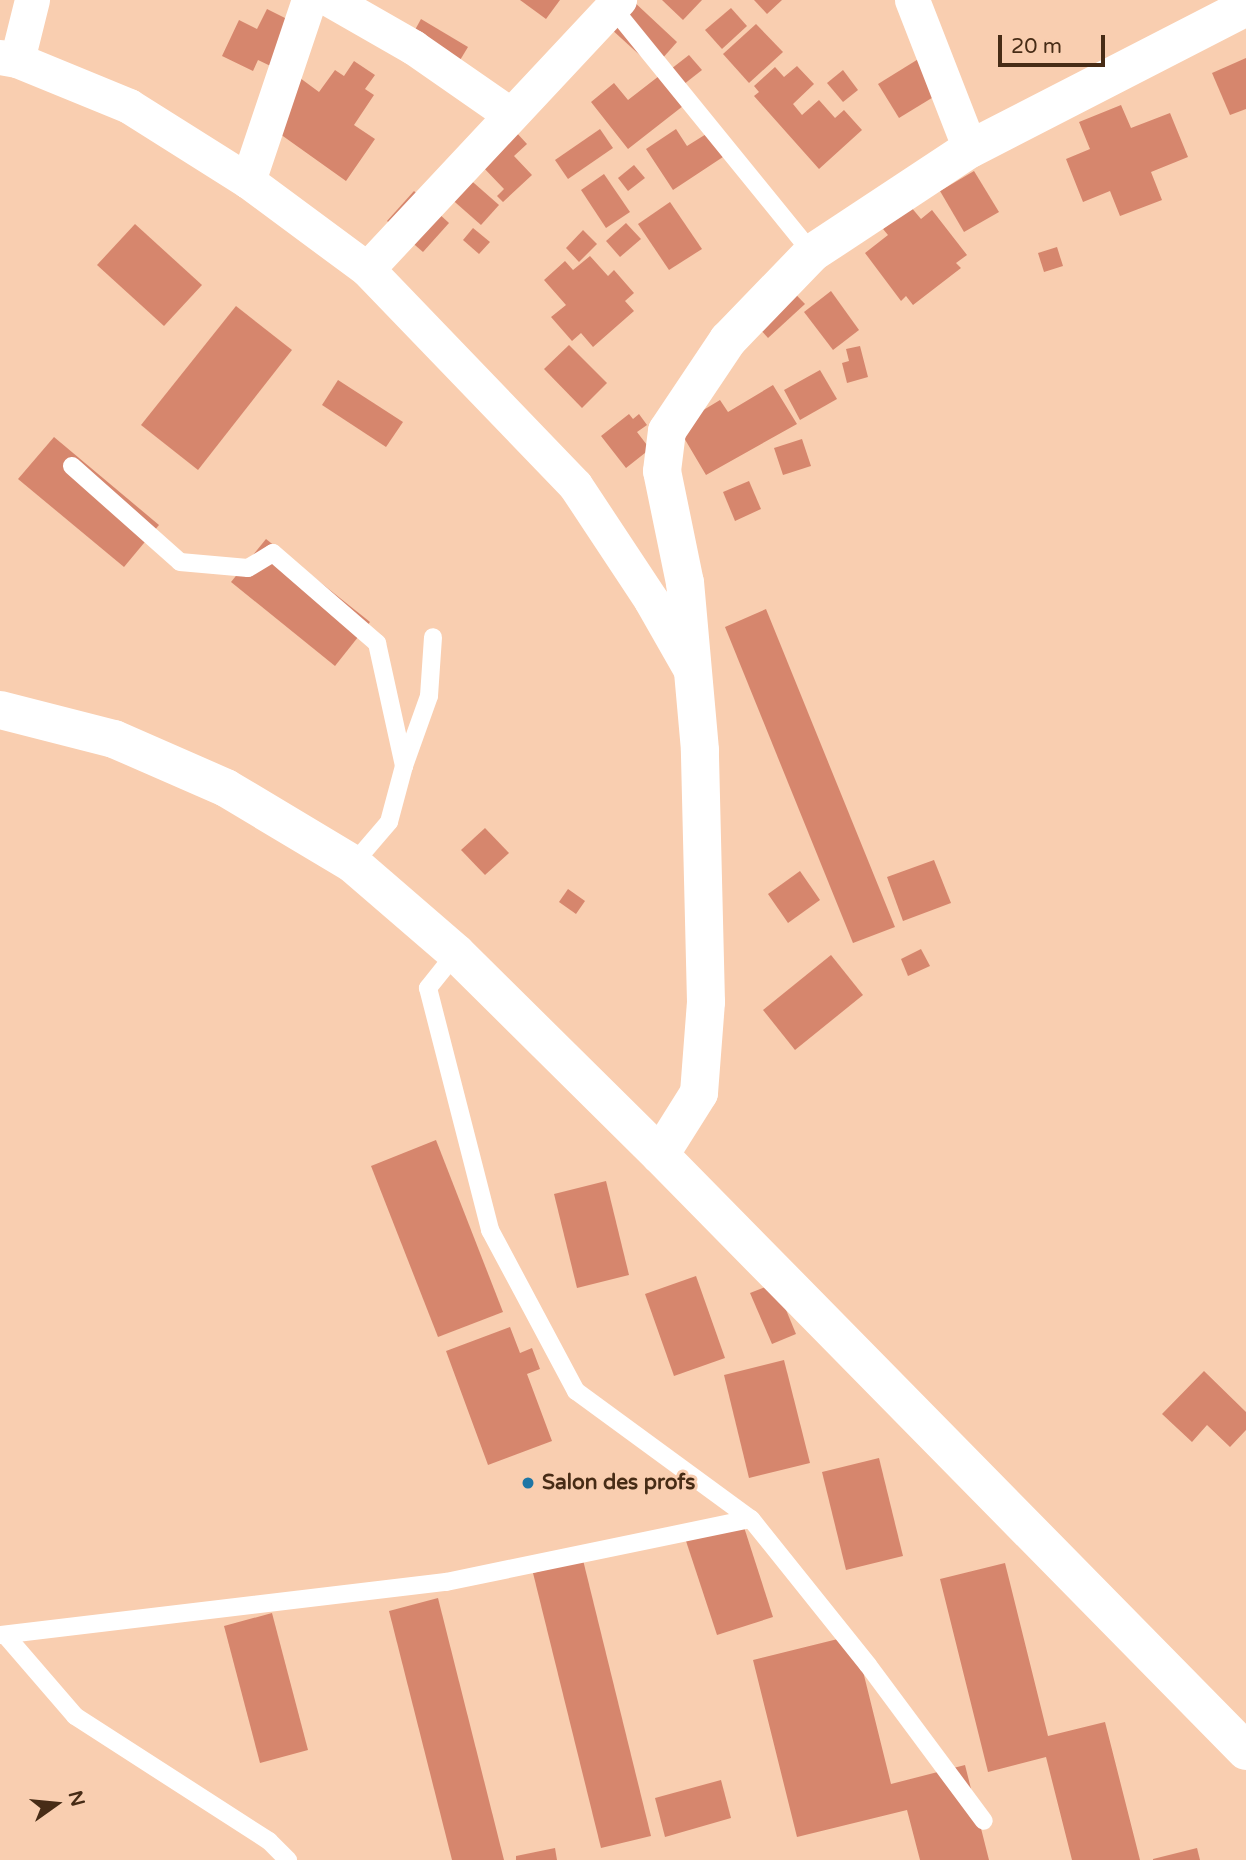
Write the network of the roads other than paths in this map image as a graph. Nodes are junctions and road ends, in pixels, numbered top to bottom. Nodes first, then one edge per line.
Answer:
1 (32, 0) edge
2 (309, 0) edge
3 (331, 0) edge
4 (912, 0) edge
5 (616, 4) edge
6 (1246, 7) edge
7 (9, 58) edge
8 (511, 115) junction
9 (970, 149) junction
10 (248, 181) junction
11 (812, 253) junction
12 (366, 269) junction
13 (72, 466) dead end
14 (433, 638) dead end
15 (693, 674) junction
16 (0, 710) edge
17 (404, 766) junction
18 (353, 864) junction
19 (456, 953) junction
20 (660, 1155) junction
21 (751, 1519) junction
22 (3, 1635) edge
23 (1246, 1751) edge
24 (984, 1821) dead end
25 (288, 1860) edge

1 - 7 street
2 - 10 street
3 - 8 street
4 - 9 street
5 - 8 street
5 - 11 lane
6 - 9 street
7 - 10 street
8 - 12 street
9 - 11 street
10 - 12 street
11 - 15 street
12 - 15 street
13 - 17 lane
14 - 17 lane
15 - 20 street
16 - 18 street
17 - 18 lane
18 - 19 street
19 - 20 street
19 - 21 lane
20 - 23 street
21 - 22 lane
21 - 24 lane
22 - 25 lane

